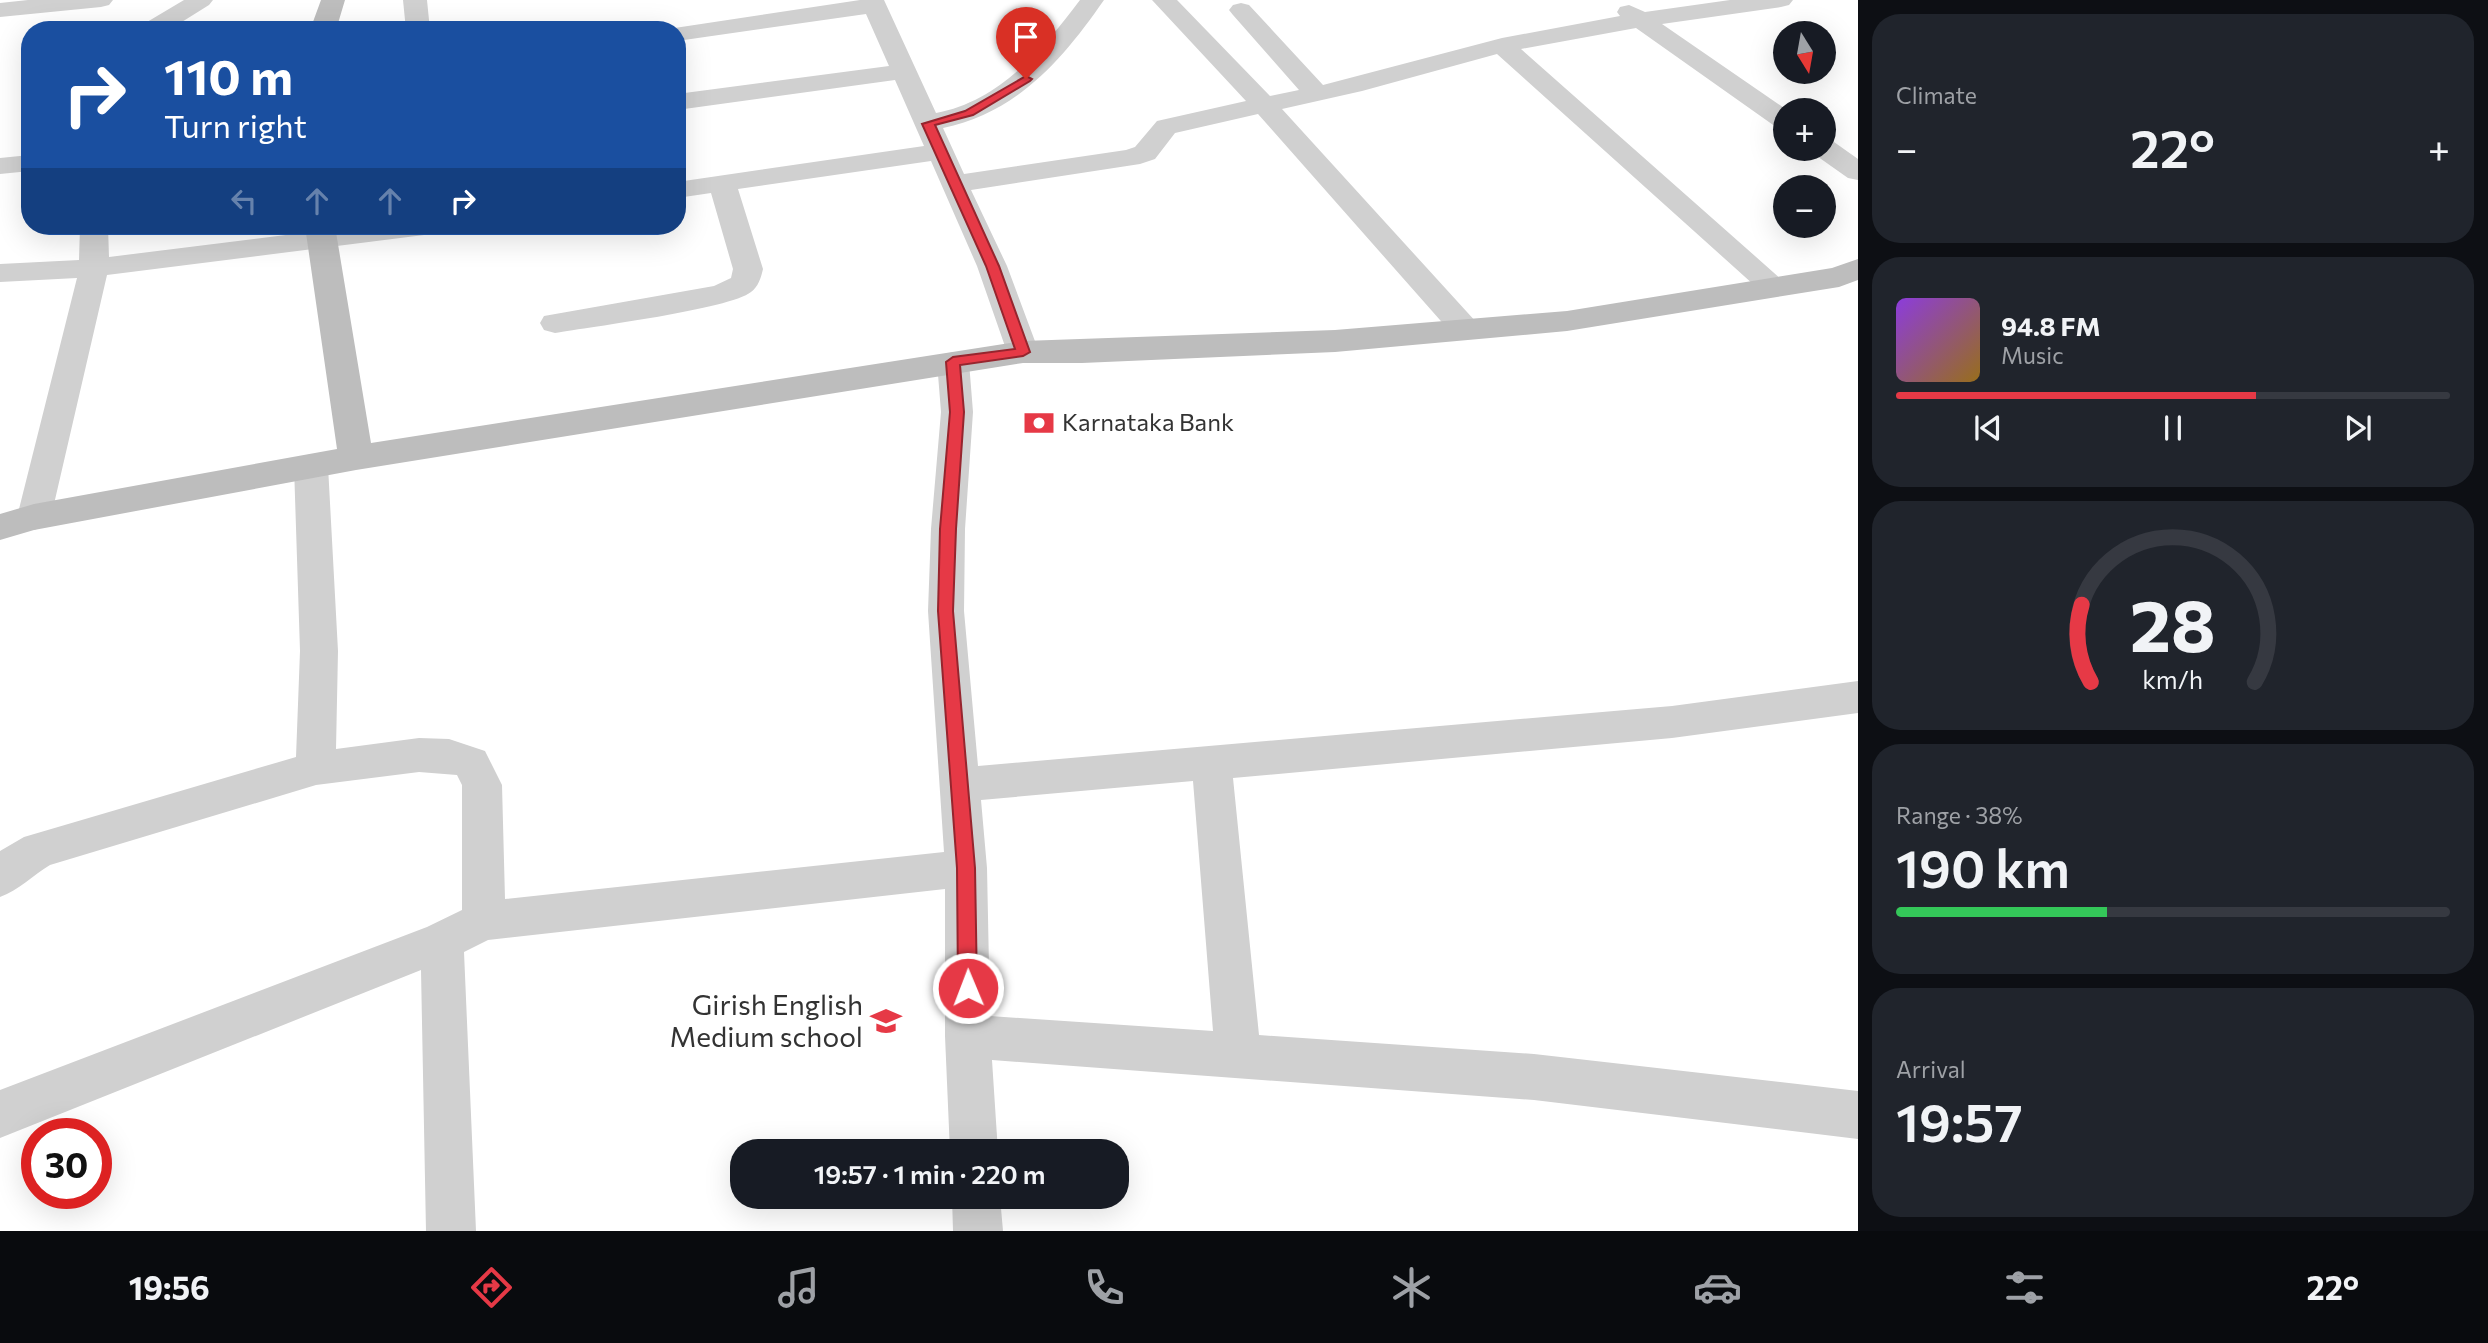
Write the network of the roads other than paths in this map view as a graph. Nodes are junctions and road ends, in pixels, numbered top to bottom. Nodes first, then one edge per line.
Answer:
1 (101, 0) edge
2 (201, 0) edge
3 (333, 0) edge
4 (415, 0) edge
5 (1092, 0) edge
6 (1164, 0) edge
7 (1615, 0) edge
8 (1781, 0) edge
9 (72, 1) edge
10 (873, 3) edge
11 (0, 10) edge
12 (1241, 10) dead end
13 (1639, 20) junction
14 (167, 21) edge
15 (326, 21) edge
16 (417, 21) edge
17 (686, 33) edge
18 (1502, 45) junction
19 (905, 71) junction
20 (1317, 94) junction
21 (686, 101) edge
22 (1264, 105) junction
23 (1773, 113) edge
24 (928, 124) junction
25 (940, 152) junction
26 (1836, 156) edge
27 (21, 164) edge
28 (0, 166) edge
29 (1858, 172) edge
30 (722, 183) junction
31 (954, 184) junction
32 (686, 189) edge
33 (94, 235) edge
34 (308, 235) edge
35 (321, 235) edge
36 (94, 268) junction
37 (0, 272) edge
38 (1852, 280) edge
39 (1774, 287) junction
40 (555, 323) dead end
41 (1466, 330) junction
42 (1023, 352) junction
43 (953, 362) junction
44 (356, 458) junction
45 (312, 466) junction
46 (34, 517) junction
47 (0, 527) edge
48 (1858, 697) edge
49 (1212, 763) junction
50 (316, 768) junction
51 (960, 785) junction
52 (966, 868) junction
53 (0, 878) edge
54 (484, 921) junction
55 (442, 941) junction
56 (968, 1036) junction
57 (1238, 1056) junction
58 (0, 1114) edge
59 (1858, 1115) edge
60 (973, 1139) edge
61 (977, 1209) edge
62 (451, 1231) edge
63 (978, 1231) edge

1 - 9 street
2 - 14 street
3 - 15 main road
4 - 16 street
5 - 24 street
6 - 22 street
7 - 13 street
8 - 13 street
9 - 11 street
10 - 17 street
10 - 19 street
12 - 20 street
13 - 18 street
13 - 23 street
18 - 20 street
18 - 39 street
19 - 21 street
19 - 24 street
20 - 22 street
22 - 31 street
22 - 41 street
24 - 25 street
25 - 30 street
25 - 31 street
26 - 29 street
27 - 28 street
30 - 32 street
30 - 40 street
31 - 42 street
33 - 36 street
34 - 36 street
35 - 44 main road
36 - 37 street
36 - 46 street
38 - 39 main road
39 - 41 main road
41 - 42 main road
42 - 43 main road
43 - 44 main road
43 - 51 street
44 - 45 main road
45 - 46 main road
45 - 50 street
46 - 47 main road
48 - 49 street
49 - 51 street
49 - 57 street
50 - 53 street
50 - 54 street
51 - 52 street
52 - 54 street
52 - 56 street
54 - 55 street
55 - 58 street
55 - 62 street
56 - 57 street
56 - 60 street
57 - 59 street
61 - 63 street

